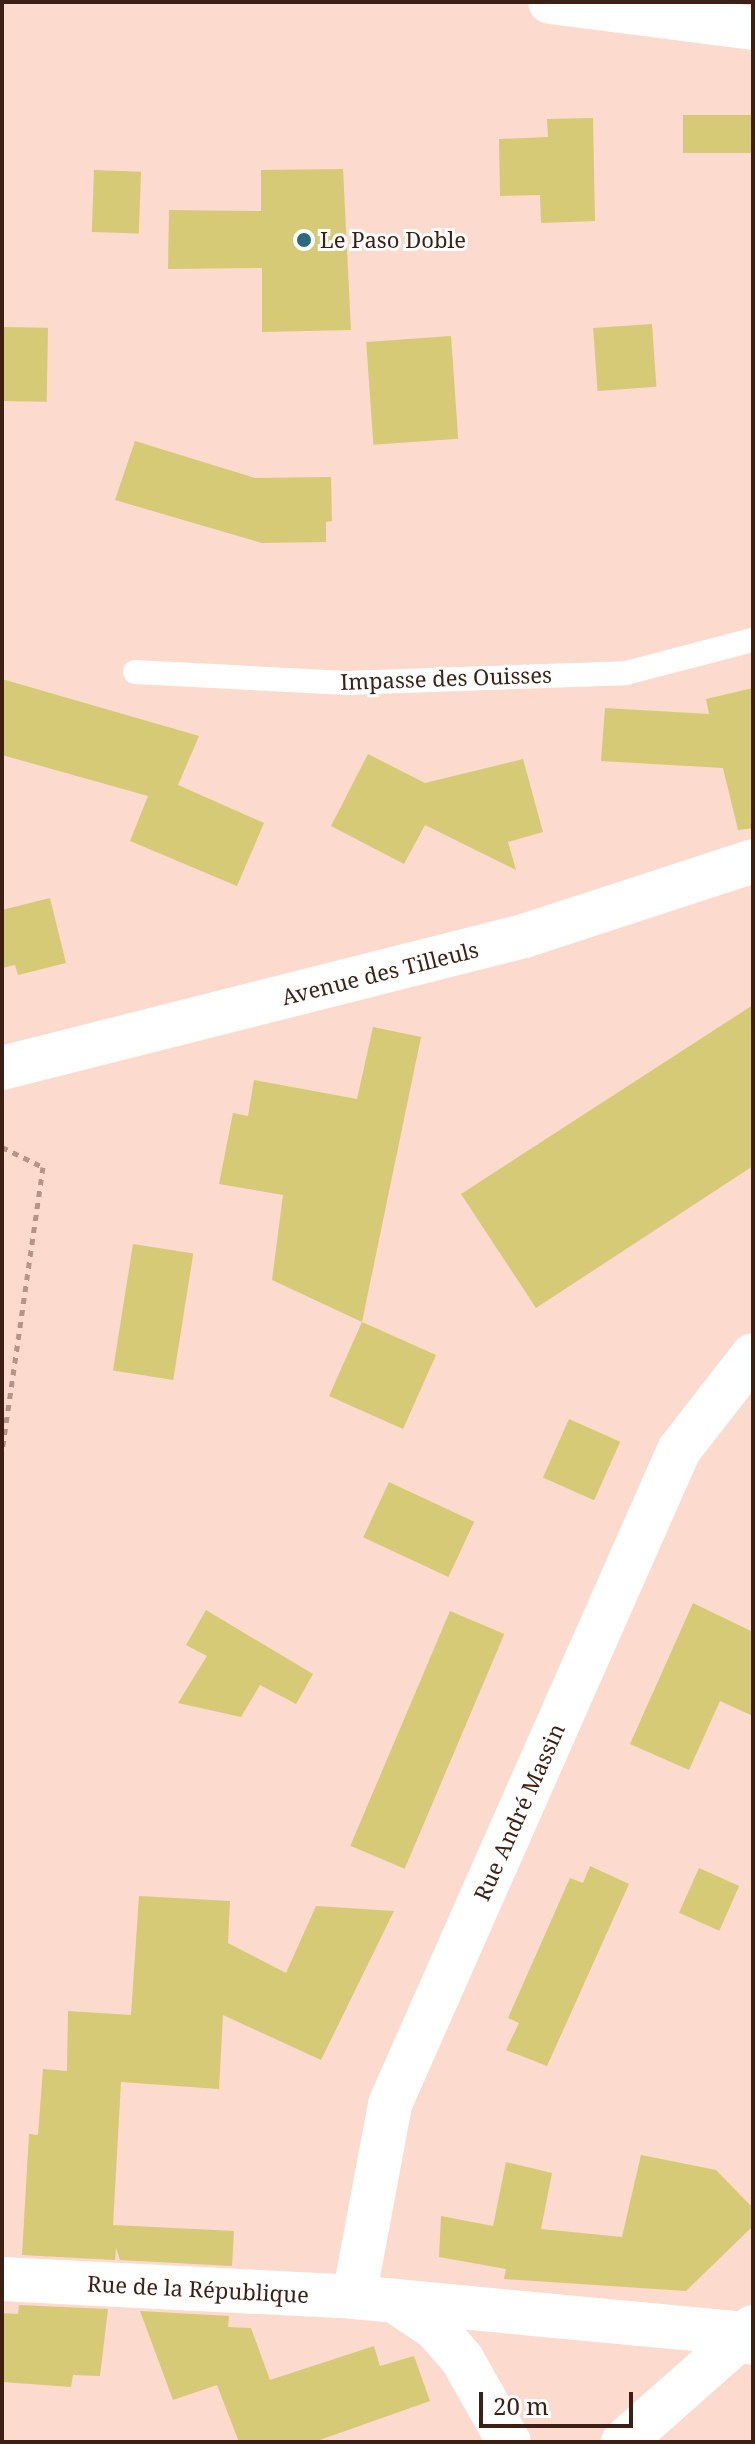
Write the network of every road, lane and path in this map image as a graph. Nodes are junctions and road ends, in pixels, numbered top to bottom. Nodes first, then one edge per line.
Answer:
1 (550, 2) edge
2 (753, 28) edge
3 (753, 640) edge
4 (135, 672) dead end
5 (753, 861) edge
6 (2, 1068) edge
7 (2, 1147) edge
8 (753, 1355) edge
9 (2, 1453) edge
10 (2, 2279) edge
11 (374, 2299) junction
12 (749, 2334) edge
13 (509, 2442) edge
14 (623, 2442) edge

1 - 2 street
3 - 4 lane, Impasse des Ouisses
5 - 6 street, Avenue des Tilleuls
7 - 9 path
8 - 11 street, Rue André Massin
10 - 11 street, Rue de la République
11 - 12 street, Rue de la République
11 - 13 street
12 - 14 street

